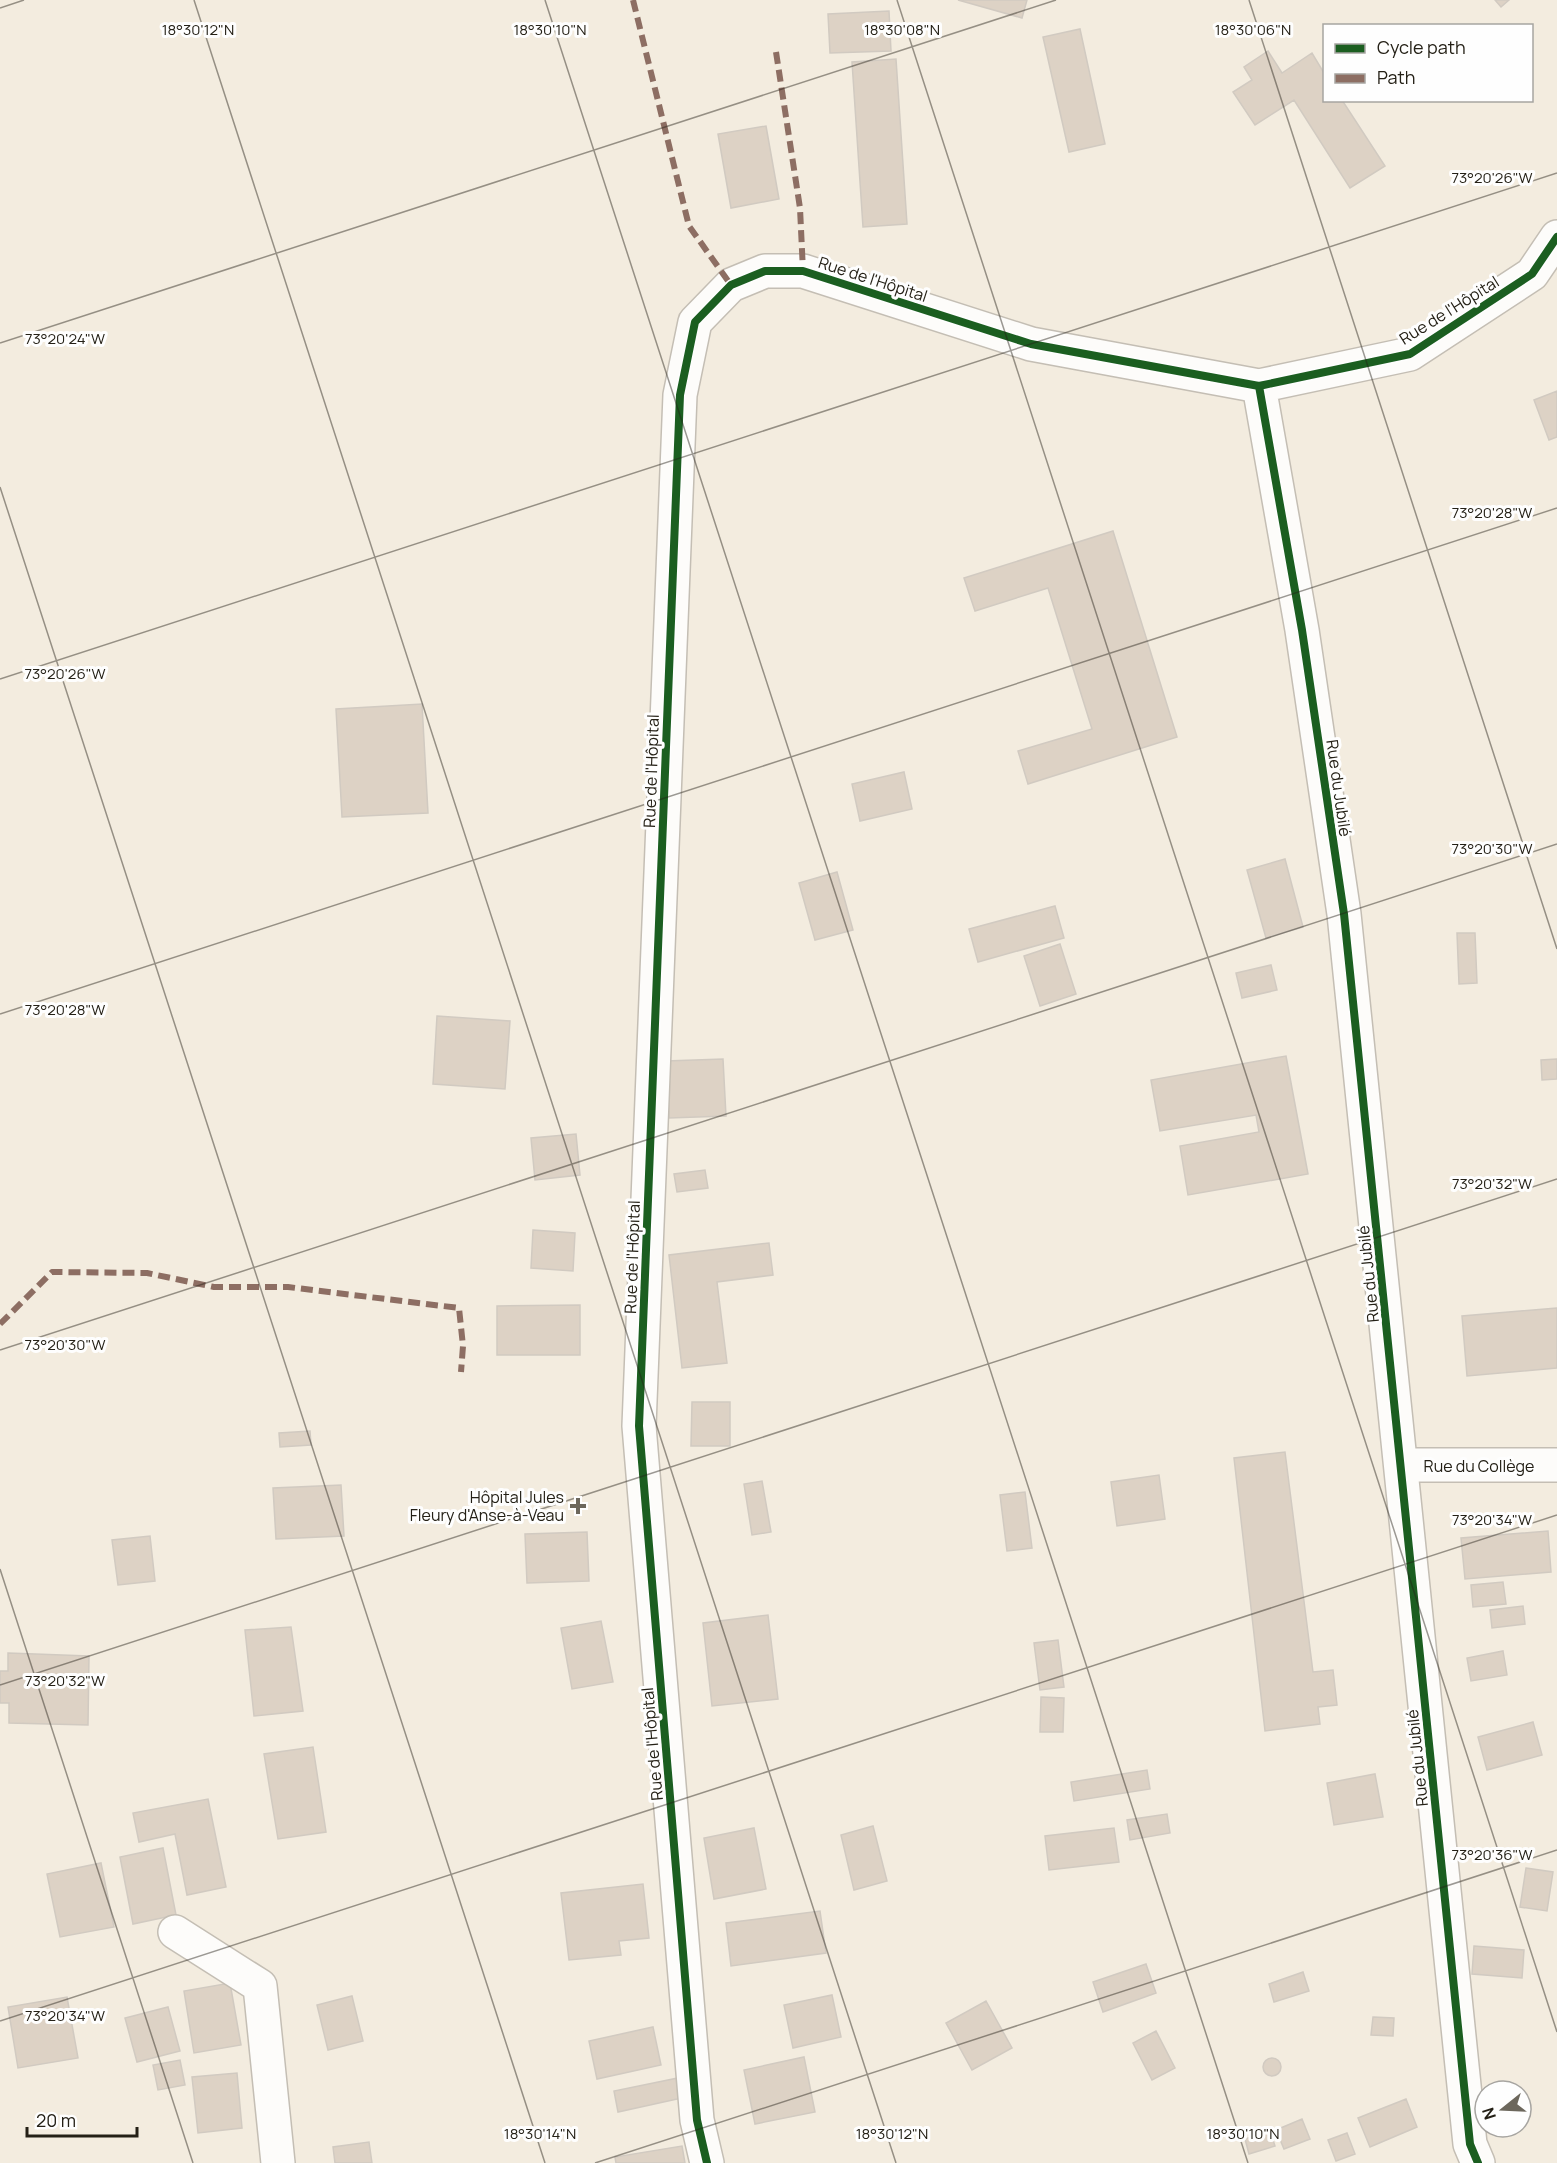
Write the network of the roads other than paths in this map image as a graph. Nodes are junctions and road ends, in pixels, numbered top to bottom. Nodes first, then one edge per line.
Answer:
1 (1557, 237) edge
2 (1259, 386) junction
3 (1401, 1465) junction
4 (1557, 1466) edge
5 (175, 1932) dead end
6 (278, 2163) edge
7 (707, 2163) edge
8 (1478, 2163) edge

1 - 2 street, Rue de l'Hôpital
2 - 3 street, Rue du Jubilé
2 - 7 street, Rue de l'Hôpital
3 - 4 street, Rue du Collège
3 - 8 street, Rue du Jubilé
5 - 6 street

